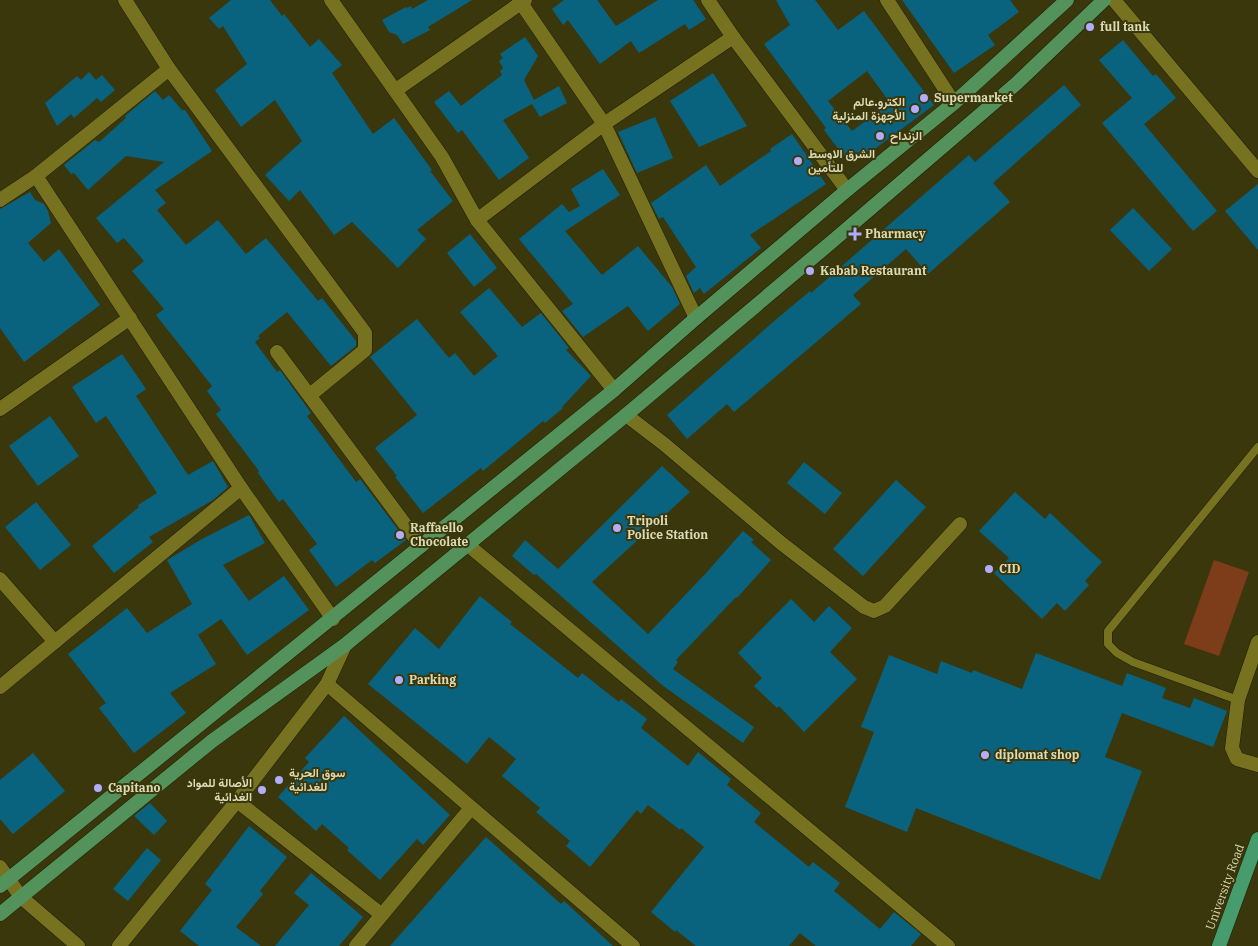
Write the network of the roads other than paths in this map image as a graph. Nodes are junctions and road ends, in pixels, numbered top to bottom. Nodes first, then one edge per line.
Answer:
1 (125, 0) edge
2 (331, 0) edge
3 (708, 0) edge
4 (887, 0) edge
5 (1104, 0) edge
6 (1114, 0) edge
7 (522, 1) edge
8 (1059, 3) edge
9 (733, 37) junction
10 (169, 69) junction
11 (396, 90) junction
12 (954, 103) junction
13 (604, 124) junction
14 (1258, 171) edge
15 (36, 176) junction
16 (847, 190) junction
17 (0, 200) edge
18 (477, 220) junction
19 (130, 318) junction
20 (696, 318) junction
21 (277, 352) dead end
22 (614, 390) junction
23 (310, 396) junction
24 (0, 409) edge
25 (626, 415) junction
26 (1258, 447) edge
27 (241, 488) junction
28 (960, 524) dead end
29 (468, 545) junction
30 (421, 546) junction
31 (0, 579) edge
32 (333, 619) junction
33 (55, 642) junction
34 (1258, 642) edge
35 (345, 645) junction
36 (327, 684) junction
37 (0, 687) edge
38 (1238, 700) junction
39 (1258, 765) edge
40 (238, 801) junction
41 (471, 808) junction
42 (1258, 839) edge
43 (0, 867) edge
44 (4, 883) edge
45 (21, 897) junction
46 (0, 914) edge
47 (382, 915) junction
48 (944, 945) edge
49 (78, 946) edge
50 (119, 946) edge
51 (356, 946) edge
52 (634, 946) edge
53 (1219, 946) edge

1 - 10 street
2 - 11 street
3 - 9 street
4 - 12 street
5 - 25 main road
6 - 14 street
7 - 11 street
7 - 13 street
8 - 12 main road
9 - 13 street
9 - 16 street
10 - 15 street
10 - 23 street
11 - 18 street
12 - 16 main road
13 - 18 street
13 - 20 street
15 - 17 street
15 - 19 street
16 - 20 main road
18 - 22 street
19 - 24 street
19 - 27 street
20 - 22 main road
21 - 23 street
22 - 30 main road
23 - 30 street
25 - 28 street
25 - 29 main road
26 - 38 lane
27 - 32 street
27 - 33 street
29 - 35 main road
29 - 48 street
30 - 32 main road
31 - 33 street
32 - 44 main road
33 - 37 street
34 - 38 street
35 - 36 street
35 - 45 main road
36 - 40 street
36 - 41 street
38 - 39 street
40 - 47 street
40 - 50 street
41 - 47 street
41 - 52 street
42 - 53 highway, University Road
43 - 44 street
44 - 45 street
45 - 46 main road
45 - 49 street
47 - 51 street

